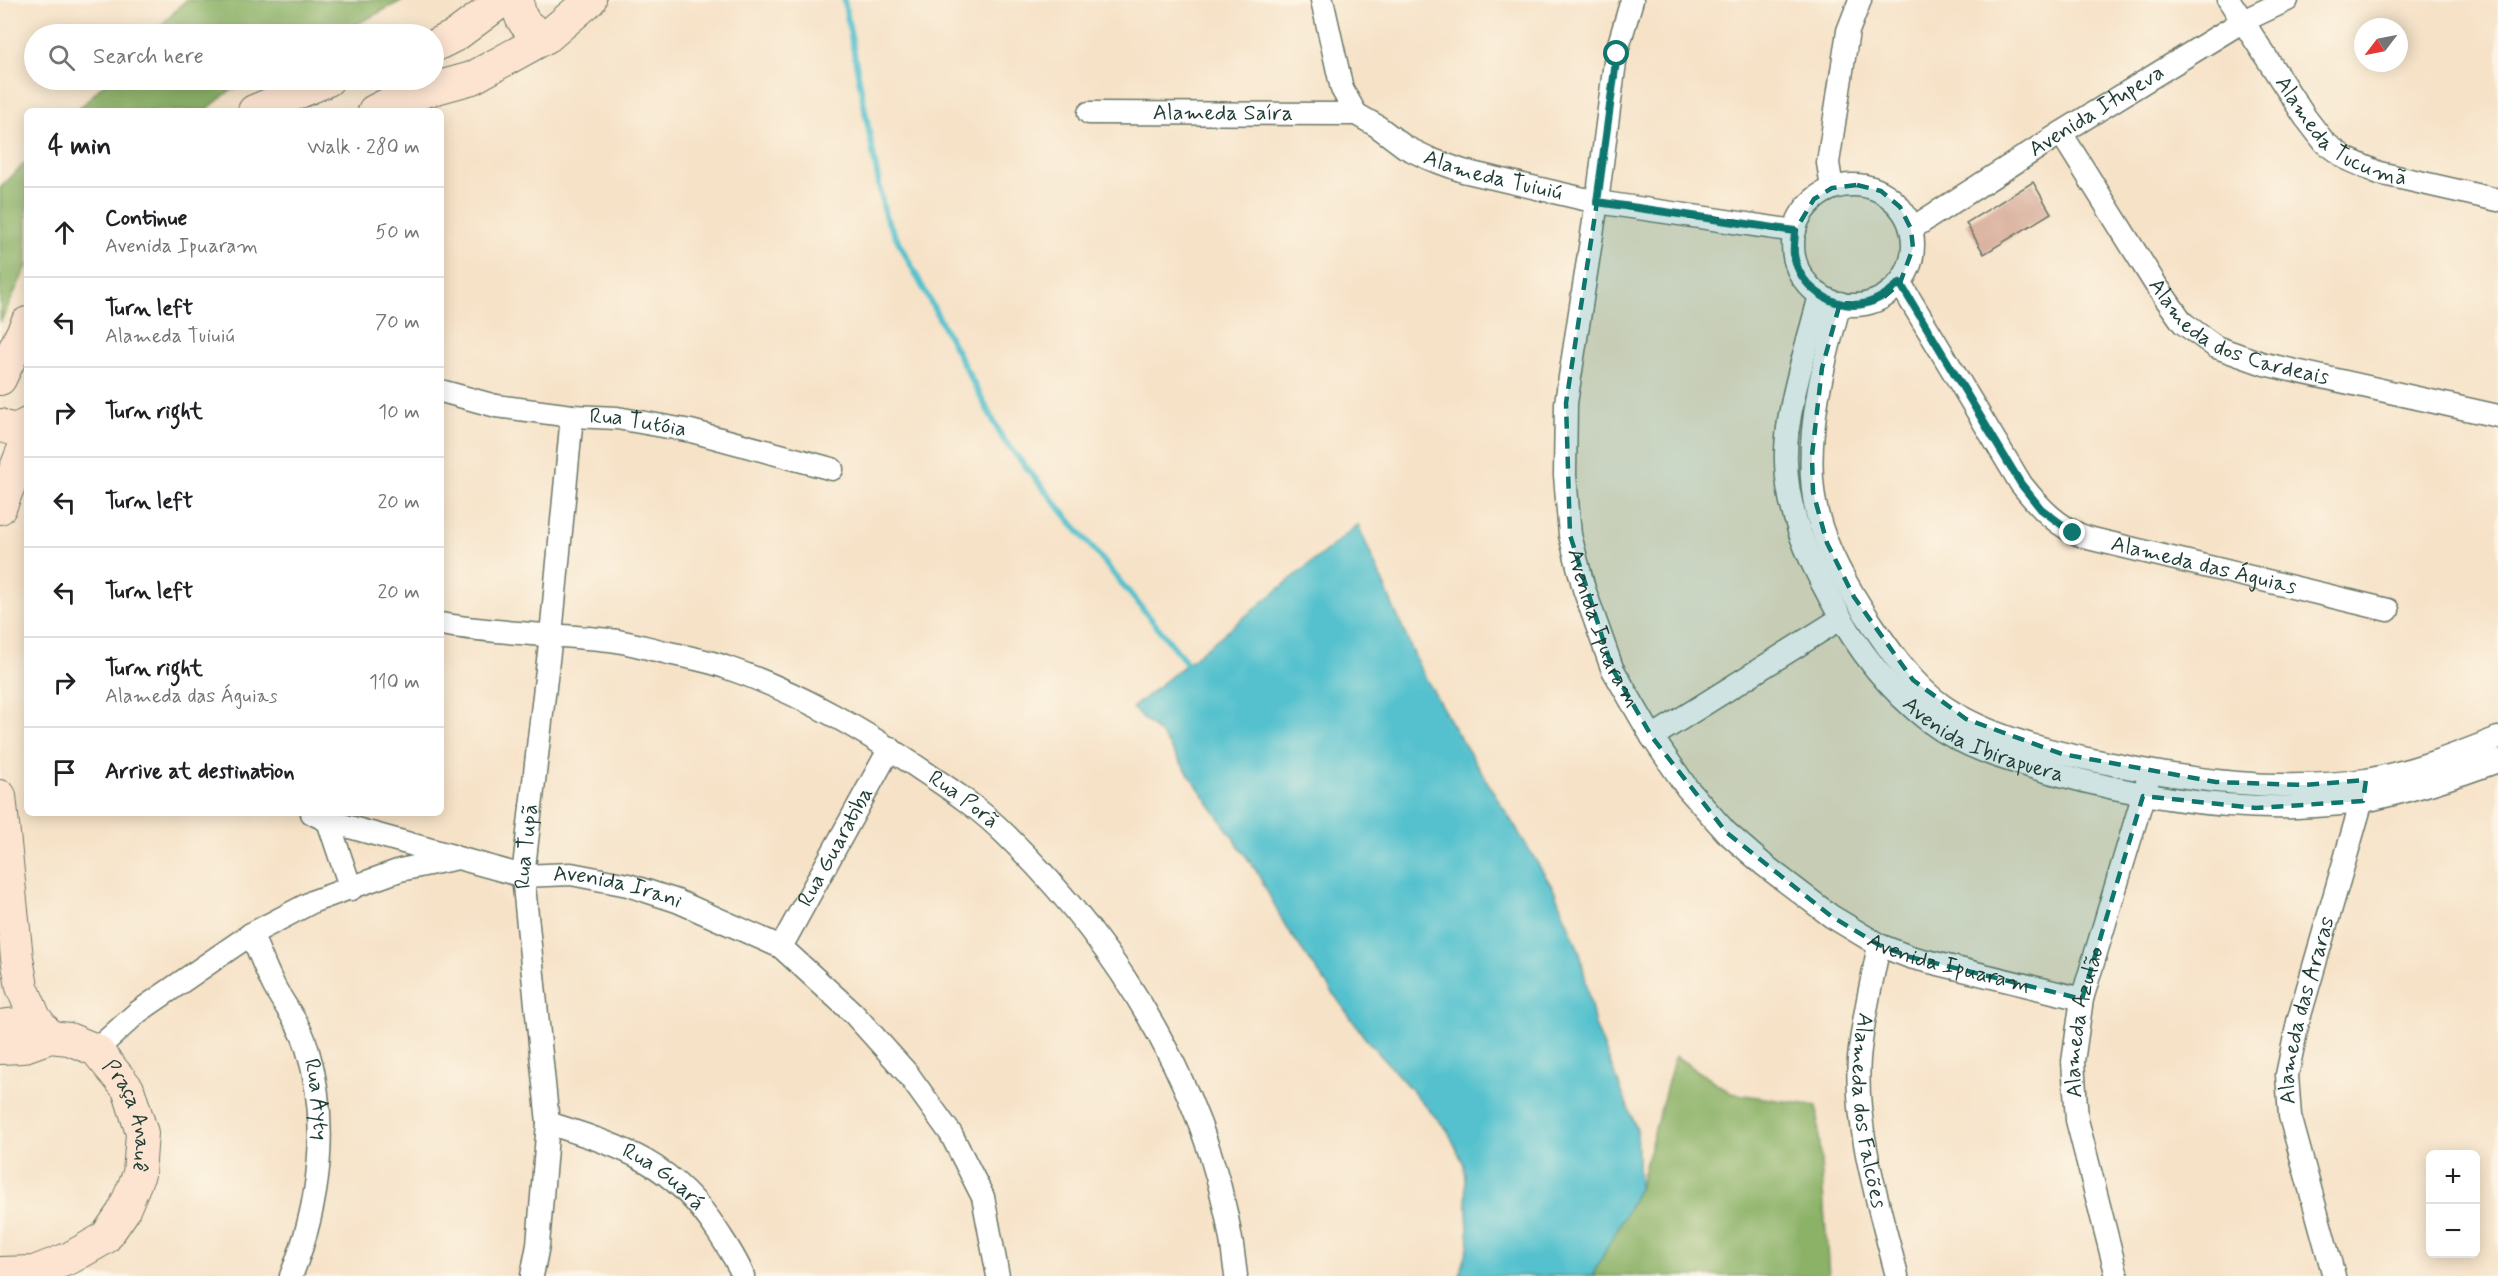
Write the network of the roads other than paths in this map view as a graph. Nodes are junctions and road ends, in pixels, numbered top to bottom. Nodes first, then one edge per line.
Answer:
1 (503, 0) edge
2 (518, 0) edge
3 (590, 0) edge
4 (1322, 0) edge
5 (1632, 0) edge
6 (1860, 0) edge
7 (2229, 0) edge
8 (2287, 0) edge
9 (2243, 21) junction
10 (548, 36) junction
11 (444, 41) edge
12 (444, 86) edge
13 (304, 90) edge
14 (431, 90) edge
15 (261, 108) edge
16 (380, 108) edge
17 (1089, 113) dead end
18 (1356, 114) junction
19 (2061, 132) junction
20 (1832, 188) junction
21 (2498, 200) edge
22 (1597, 202) junction
23 (1911, 229) junction
24 (1795, 231) junction
25 (1900, 283) junction
26 (1830, 299) junction
27 (24, 330) edge
28 (0, 379) edge
29 (444, 392) edge
30 (572, 416) junction
31 (2498, 416) edge
32 (0, 425) edge
33 (24, 426) edge
34 (24, 448) edge
35 (832, 469) dead end
36 (0, 508) edge
37 (2388, 610) dead end
38 (1840, 619) junction
39 (444, 625) edge
40 (551, 636) junction
41 (1652, 737) junction
42 (2498, 738) edge
43 (890, 748) junction
44 (2498, 761) edge
45 (2150, 772) junction
46 (2364, 790) junction
47 (0, 796) edge
48 (2143, 796) junction
49 (320, 817) edge
50 (459, 858) junction
51 (523, 876) junction
52 (351, 889) junction
53 (251, 933) junction
54 (1879, 945) junction
55 (781, 947) junction
56 (8, 958) edge
57 (2082, 999) junction
58 (0, 1026) edge
59 (42, 1027) junction
60 (0, 1048) edge
61 (96, 1050) junction
62 (548, 1123) junction
63 (0, 1273) edge
64 (35, 1274) edge
65 (291, 1276) edge
66 (532, 1276) edge
67 (743, 1276) edge
68 (998, 1276) edge
69 (1236, 1276) edge
70 (1897, 1276) edge
71 (2117, 1276) edge
72 (2334, 1276) edge

1 - 11 street
2 - 10 street
3 - 10 street
4 - 18 street
5 - 22 street, Avenida Ipuaram
6 - 20 street
7 - 9 street, Alameda Tucumã
8 - 9 street, Avenida Itupeva
9 - 19 street, Avenida Itupeva
9 - 21 street, Alameda Tucumã
10 - 12 street
13 - 15 street
14 - 16 street
17 - 18 street, Alameda Saíra
18 - 22 street, Alameda Tuiuiú
19 - 23 street, Avenida Itupeva
19 - 31 street, Alameda dos Cardeais
20 - 23 street
20 - 24 street
22 - 24 street, Alameda Tuiuiú
22 - 41 street, Avenida Ipuaram
23 - 25 street
24 - 26 street
25 - 26 street
25 - 37 street, Alameda das Águias
26 - 38 street, Avenida Ibirapuera
26 - 45 street, Avenida Ibirapuera
27 - 28 street
29 - 30 street, Rua Tutóia
30 - 35 street, Rua Tutóia
30 - 40 street, Rua Tupã
32 - 33 street
34 - 36 street
38 - 41 street
38 - 48 street, Avenida Ibirapuera
39 - 40 street, Rua Porã
40 - 43 street, Rua Porã
40 - 51 street, Rua Tupã
41 - 54 street, Avenida Ipuaram
42 - 46 street, Avenida Ibirapuera
43 - 55 street, Rua Guaratiba
43 - 69 street, Rua Porã
44 - 46 street, Avenida Ibirapuera
45 - 46 street, Avenida Ibirapuera
45 - 48 street, Alameda Azulão
46 - 48 street, Avenida Ibirapuera
46 - 72 street, Alameda das Araras
47 - 56 street
48 - 57 street, Alameda Azulão
49 - 50 street
49 - 52 street
50 - 51 street, Avenida Irani
50 - 52 street, Avenida Irani
51 - 55 street, Avenida Irani
51 - 62 street, Rua Tupã
52 - 53 street, Avenida Irani
53 - 61 street, Avenida Irani
53 - 65 street, Rua Ayty
54 - 57 street, Avenida Ipuaram
54 - 70 street, Alameda dos Falcões
55 - 68 street, Avenida Irani
56 - 59 street
57 - 71 street, Alameda Azulão
58 - 59 street
59 - 60 street
59 - 61 street, Praça Anauê
61 - 64 street, Praça Anauê
62 - 66 street, Rua Tupã
62 - 67 street, Rua Guará
63 - 64 street, Praça Anauê

